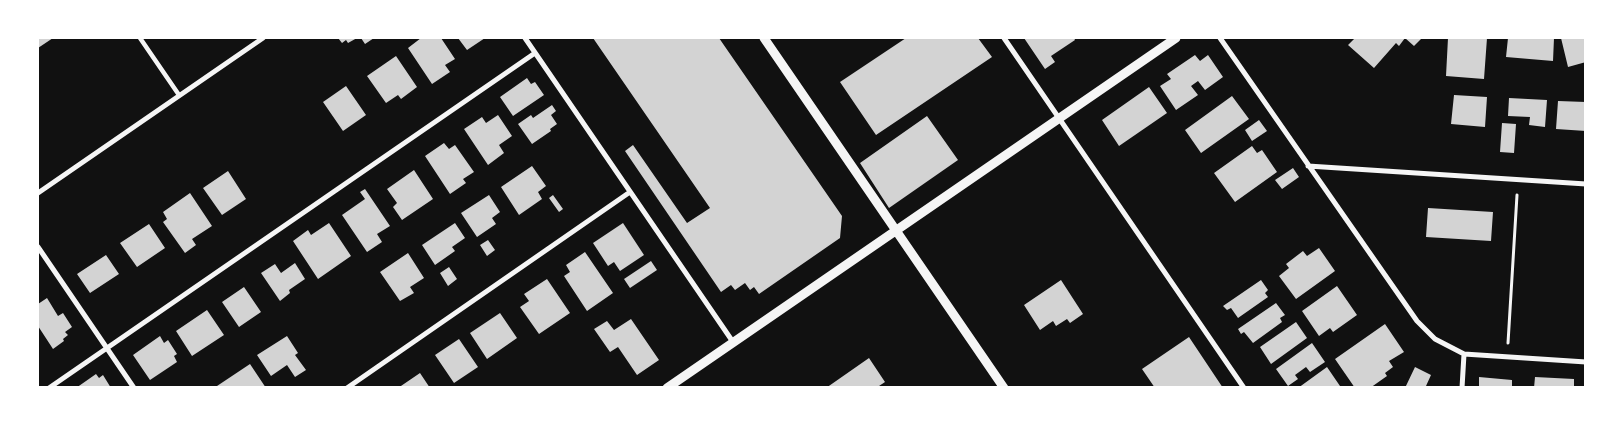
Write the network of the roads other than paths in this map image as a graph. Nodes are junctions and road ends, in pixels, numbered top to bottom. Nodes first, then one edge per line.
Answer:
1 (140, 38) edge
2 (263, 38) edge
3 (524, 38) edge
4 (764, 38) edge
5 (1004, 38) edge
6 (1176, 38) edge
7 (1220, 38) edge
8 (535, 53) junction
9 (179, 95) junction
10 (1060, 119) junction
11 (1308, 166) junction
12 (1586, 184) edge
13 (630, 192) junction
14 (38, 193) edge
15 (897, 230) junction
16 (38, 247) edge
17 (733, 342) junction
18 (107, 348) junction
19 (1464, 354) junction
20 (1586, 362) edge
21 (49, 388) edge
22 (134, 388) edge
23 (347, 388) edge
24 (667, 388) edge
25 (1004, 388) edge
26 (1244, 388) edge
27 (1462, 388) edge

1 - 9 street
2 - 9 street
3 - 8 street
4 - 15 street
5 - 10 street
6 - 10 street
7 - 11 street
8 - 13 street
8 - 18 street
9 - 14 street
10 - 15 street
10 - 26 street
11 - 12 street
11 - 19 street
13 - 17 street
13 - 23 street
15 - 17 street
15 - 25 street
16 - 18 street
17 - 24 street
18 - 21 street
18 - 22 street
19 - 20 street
19 - 27 street

